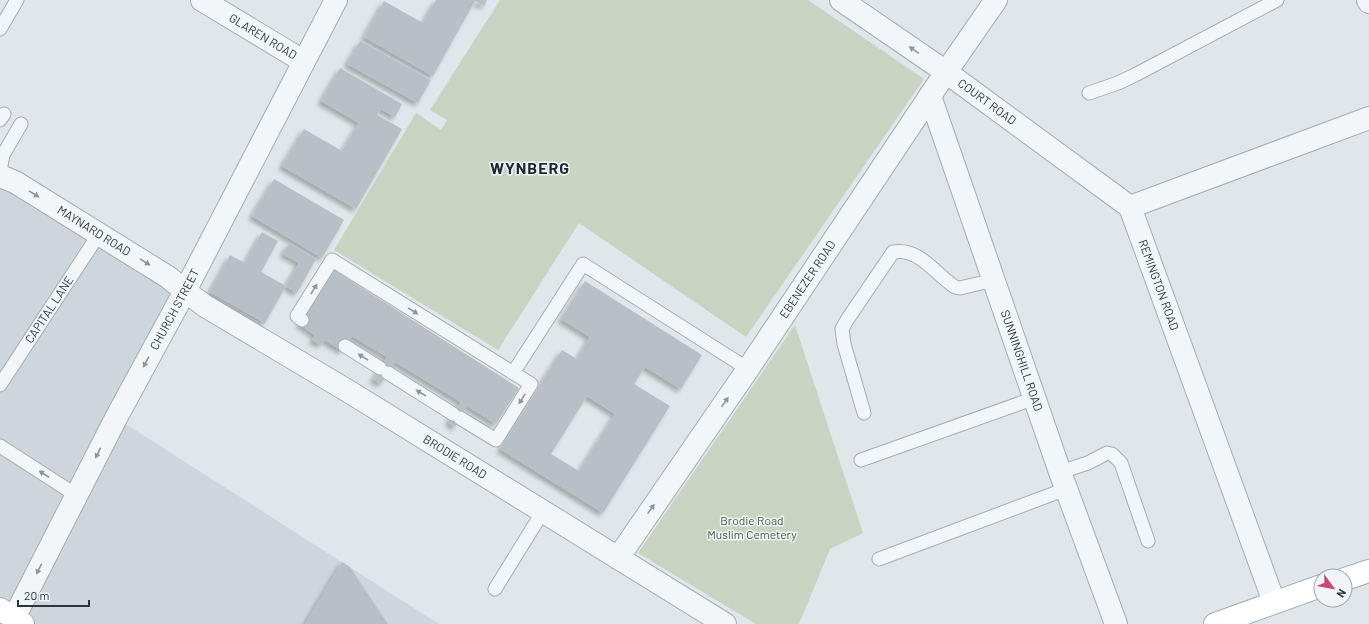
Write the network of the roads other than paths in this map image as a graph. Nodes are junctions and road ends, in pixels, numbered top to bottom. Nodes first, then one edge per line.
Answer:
1 (17, 0) edge
2 (202, 0) edge
3 (336, 0) edge
4 (841, 0) edge
5 (996, 0) edge
6 (1277, 0) edge
7 (0, 30) edge
8 (303, 61) junction
9 (946, 72) junction
10 (1089, 93) dead end
11 (930, 96) junction
12 (1369, 118) edge
13 (21, 124) dead end
14 (0, 172) edge
15 (0, 176) edge
16 (1130, 207) junction
17 (99, 234) junction
18 (994, 280) junction
19 (185, 291) junction
20 (302, 320) dead end
21 (345, 346) dead end
22 (748, 369) junction
23 (513, 373) junction
24 (0, 385) edge
25 (1035, 398) junction
26 (864, 413) dead end
27 (0, 446) edge
28 (861, 460) dead end
29 (1063, 481) junction
30 (76, 496) junction
31 (542, 512) junction
32 (1148, 541) dead end
33 (623, 550) junction
34 (879, 559) dead end
35 (1369, 571) edge
36 (1353, 576) edge
37 (495, 589) dead end
38 (1313, 589) edge
39 (1274, 602) junction
40 (12, 619) edge
41 (725, 624) edge
42 (1116, 624) edge
43 (1215, 624) edge

1 - 7 lane
2 - 8 street, GLAREN ROAD
3 - 8 street, CHURCH STREET
9 -> 4 street, COURT ROAD
5 - 9 street, EBENEZER ROAD
6 - 10 lane
8 - 19 street, CHURCH STREET
9 - 11 street, EBENEZER ROAD
9 - 16 street, COURT ROAD
11 - 18 street, SUNNINGHILL ROAD
11 - 22 street, EBENEZER ROAD
12 - 16 street
13 - 14 lane
15 -> 17 street, MAYNARD ROAD
16 - 39 street, REMINGTON ROAD
17 -> 19 street, MAYNARD ROAD
17 - 24 lane, CAPITAL LANE
18 - 25 street, SUNNINGHILL ROAD
18 - 26 lane
19 -> 30 street, CHURCH STREET
19 - 31 street, BRODIE ROAD
20 -> 23 lane
23 -> 21 lane
22 - 23 lane
33 -> 22 street, EBENEZER ROAD
25 - 28 lane
25 - 29 street, SUNNINGHILL ROAD
30 -> 27 lane
29 - 32 lane
29 - 34 lane
29 - 42 street, SUNNINGHILL ROAD
30 -> 40 street, CHURCH STREET
31 - 33 street, BRODIE ROAD
31 - 37 lane
33 - 41 street, BRODIE ROAD
35 - 36 main road
38 - 39 main road
39 - 43 main road

